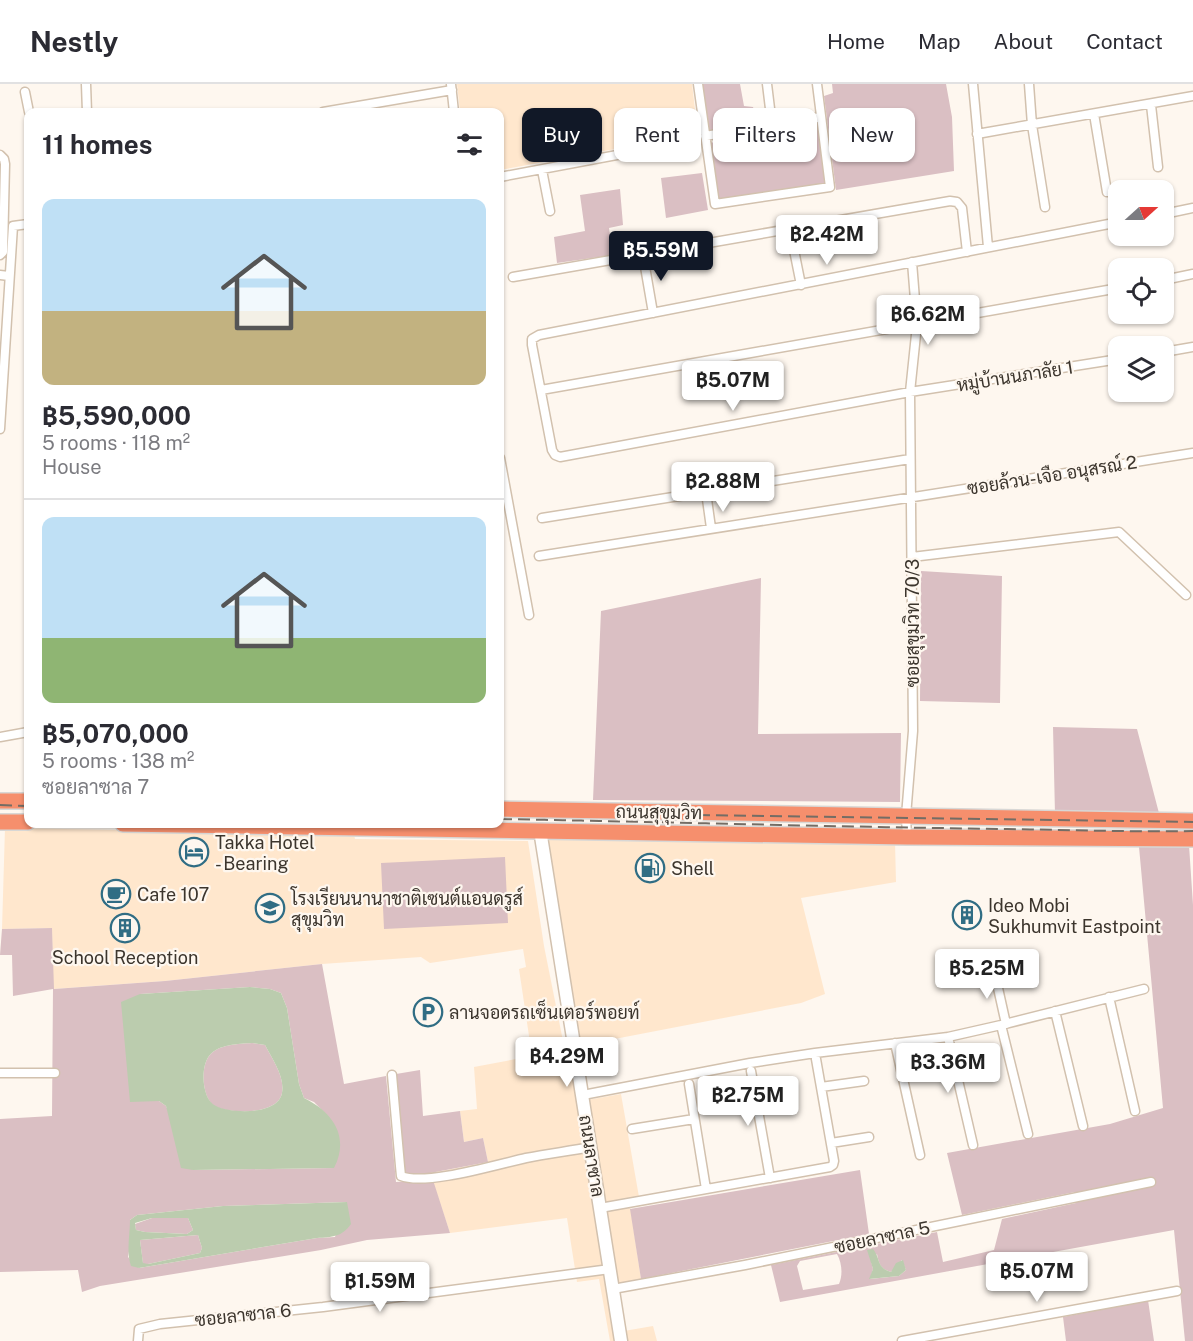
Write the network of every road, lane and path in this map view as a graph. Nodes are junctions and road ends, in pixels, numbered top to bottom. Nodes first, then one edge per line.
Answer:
1 (87, 84) edge
2 (698, 84) edge
3 (767, 84) edge
4 (817, 84) edge
5 (973, 84) edge
6 (1029, 84) edge
7 (451, 87) edge
8 (25, 92) dead end
9 (1193, 96) edge
10 (1151, 105) junction
11 (28, 108) edge
12 (87, 108) edge
13 (343, 108) edge
14 (454, 108) edge
15 (770, 108) edge
16 (1094, 114) junction
17 (821, 117) junction
18 (817, 118) edge
19 (1032, 125) junction
20 (977, 134) junction
21 (713, 135) edge
22 (705, 136) junction
23 (0, 156) edge
24 (614, 156) edge
25 (1158, 166) dead end
26 (542, 170) junction
27 (504, 176) edge
28 (1107, 192) dead end
29 (1045, 207) dead end
30 (1193, 208) edge
31 (550, 211) dead end
32 (1174, 212) edge
33 (1108, 224) edge
34 (24, 225) edge
35 (790, 230) junction
36 (988, 247) junction
37 (967, 252) junction
38 (0, 255) edge
39 (643, 255) junction
40 (912, 262) junction
41 (1193, 274) edge
42 (5, 275) edge
43 (513, 277) dead end
44 (1174, 278) edge
45 (801, 285) junction
46 (1108, 290) edge
47 (653, 313) junction
48 (916, 325) junction
49 (1193, 347) edge
50 (1174, 350) edge
51 (1108, 361) edge
52 (541, 390) junction
53 (910, 392) junction
54 (0, 429) edge
55 (1193, 453) edge
56 (910, 459) junction
57 (504, 480) edge
58 (706, 492) junction
59 (911, 497) junction
60 (542, 518) dead end
61 (711, 528) junction
62 (538, 556) dead end
63 (912, 557) junction
64 (1186, 595) dead end
65 (529, 615) dead end
66 (24, 733) edge
67 (0, 736) edge
68 (0, 801) edge
69 (24, 801) edge
70 (504, 809) edge
71 (538, 810) junction
72 (906, 816) junction
73 (1193, 821) edge
74 (0, 822) edge
75 (24, 822) edge
76 (401, 828) edge
77 (540, 830) junction
78 (907, 837) junction
79 (1193, 839) edge
80 (994, 970) dead end
81 (1144, 989) dead end
82 (1109, 997) junction
83 (1055, 1011) junction
84 (1003, 1025) junction
85 (948, 1037) junction
86 (895, 1043) junction
87 (816, 1059) dead end
88 (751, 1071) dead end
89 (0, 1073) edge
90 (55, 1073) dead end
91 (392, 1075) dead end
92 (864, 1081) dead end
93 (689, 1084) dead end
94 (821, 1087) junction
95 (583, 1095) junction
96 (1135, 1111) dead end
97 (694, 1119) junction
98 (1083, 1126) dead end
99 (632, 1130) dead end
100 (1028, 1134) dead end
101 (869, 1137) dead end
102 (831, 1143) junction
103 (973, 1145) dead end
104 (591, 1147) junction
105 (920, 1155) dead end
106 (770, 1178) junction
107 (1151, 1182) dead end
108 (706, 1189) junction
109 (600, 1208) junction
110 (610, 1269) junction
111 (613, 1290) junction
112 (1177, 1292) dead end
113 (138, 1341) edge
114 (621, 1341) edge
115 (902, 1341) edge

1 - 12 street
2 - 22 street
3 - 15 street
4 - 17 street
5 - 20 street
6 - 19 street
7 - 13 street
7 - 14 street
8 - 11 street
9 - 10 street
10 - 16 street
10 - 25 street
16 - 19 street
16 - 28 street
17 - 18 street
17 - 22 street
19 - 20 street
19 - 29 street
20 - 36 street
21 - 22 street
23 - 38 street
24 - 26 street
26 - 27 street
26 - 31 street
30 - 32 street
33 - 36 street
34 - 42 street
35 - 37 street
35 - 39 street
35 - 45 street
36 - 37 street
37 - 40 street
39 - 43 street
39 - 47 street
40 - 45 street
40 - 48 street, ซอยสุขุมวิท 70/3
41 - 44 street
42 - 54 street
45 - 47 street
46 - 48 street
47 - 52 street
48 - 52 street
48 - 53 street, ซอยสุขุมวิท 70/3
49 - 50 street
51 - 53 street, หมู่บ้านนภาลัย 1
52 - 53 street, หมู่บ้านนภาลัย 1
53 - 56 street, ซอยสุขุมวิท 70/3
55 - 59 street, ซอยล้วน-เจือ อนุสรณ์ 2
56 - 58 street
56 - 59 street, ซอยสุขุมวิท 70/3
57 - 65 street
58 - 60 street
58 - 61 street
59 - 61 street, ซอยล้วน-เจือ อนุสรณ์ 2
59 - 63 street, ซอยสุขุมวิท 70/3
61 - 62 street, ซอยล้วน-เจือ อนุสรณ์ 2
63 - 64 street
63 - 72 street, ซอยสุขุมวิท 70/3
66 - 67 street
68 - 69 highway
70 - 71 highway, ถนนสุขุมวิท
71 - 72 highway, ถนนสุขุมวิท
71 - 77 highway
72 - 73 highway, ถนนสุขุมวิท
72 - 78 street, ซอยสุขุมวิท 70/3
74 - 75 highway
76 - 77 highway, ถนนสุขุมวิท
77 - 78 highway, ถนนสุขุมวิท
77 - 95 street, ถนนลาซาล
78 - 79 highway, ถนนสุขุมวิท
80 - 84 street
81 - 82 street
82 - 83 street
82 - 96 street
83 - 84 street
83 - 98 street
84 - 85 street
84 - 100 street
85 - 86 street
85 - 103 street
86 - 95 street
86 - 105 street
87 - 94 street
88 - 106 street
89 - 90 street
91 - 104 street
92 - 94 street
93 - 97 street
94 - 102 street
95 - 104 street, ถนนลาซาล
97 - 99 street
97 - 108 street
101 - 102 street
102 - 106 street
104 - 109 street, ถนนลาซาล
106 - 108 street
107 - 111 street, ซอยลาซาล 5
108 - 109 street
109 - 110 street, ถนนลาซาล
110 - 111 street, ถนนลาซาล
110 - 113 street, ซอยลาซาล 6
111 - 114 street, ถนนลาซาล
112 - 115 street

